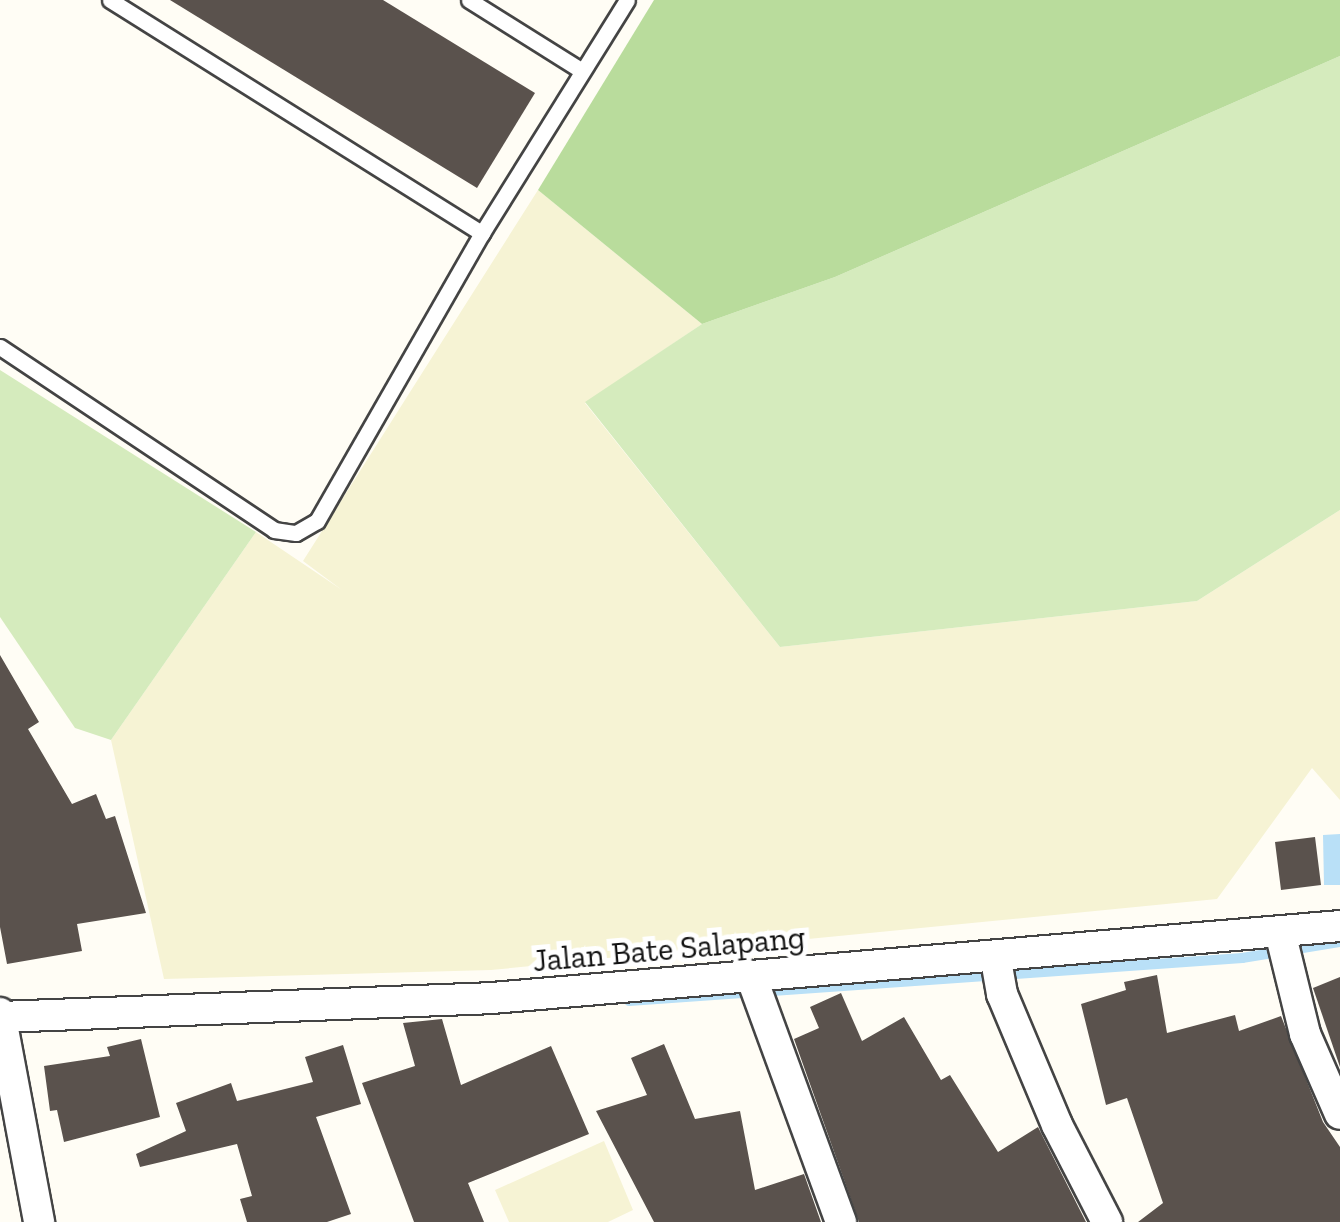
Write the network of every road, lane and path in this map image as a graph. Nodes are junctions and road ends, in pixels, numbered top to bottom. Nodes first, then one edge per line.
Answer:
1 (110, 0) edge
2 (468, 0) edge
3 (627, 0) edge
4 (582, 71) junction
5 (482, 234) junction
6 (0, 347) edge
7 (1340, 926) edge
8 (1285, 953) junction
9 (999, 975) junction
10 (755, 991) junction
11 (4, 1034) edge
12 (1340, 1114) edge
13 (39, 1222) edge
14 (841, 1222) edge
15 (1106, 1222) edge

1 - 5 lane
2 - 4 lane
3 - 4 lane
4 - 5 lane
5 - 6 lane
7 - 8 street, Jalan Bate Salapang
8 - 9 street, Jalan Bate Salapang
8 - 12 street
9 - 10 street, Jalan Bate Salapang
9 - 15 street
10 - 11 street, Jalan Bate Salapang
10 - 14 street
11 - 13 street

